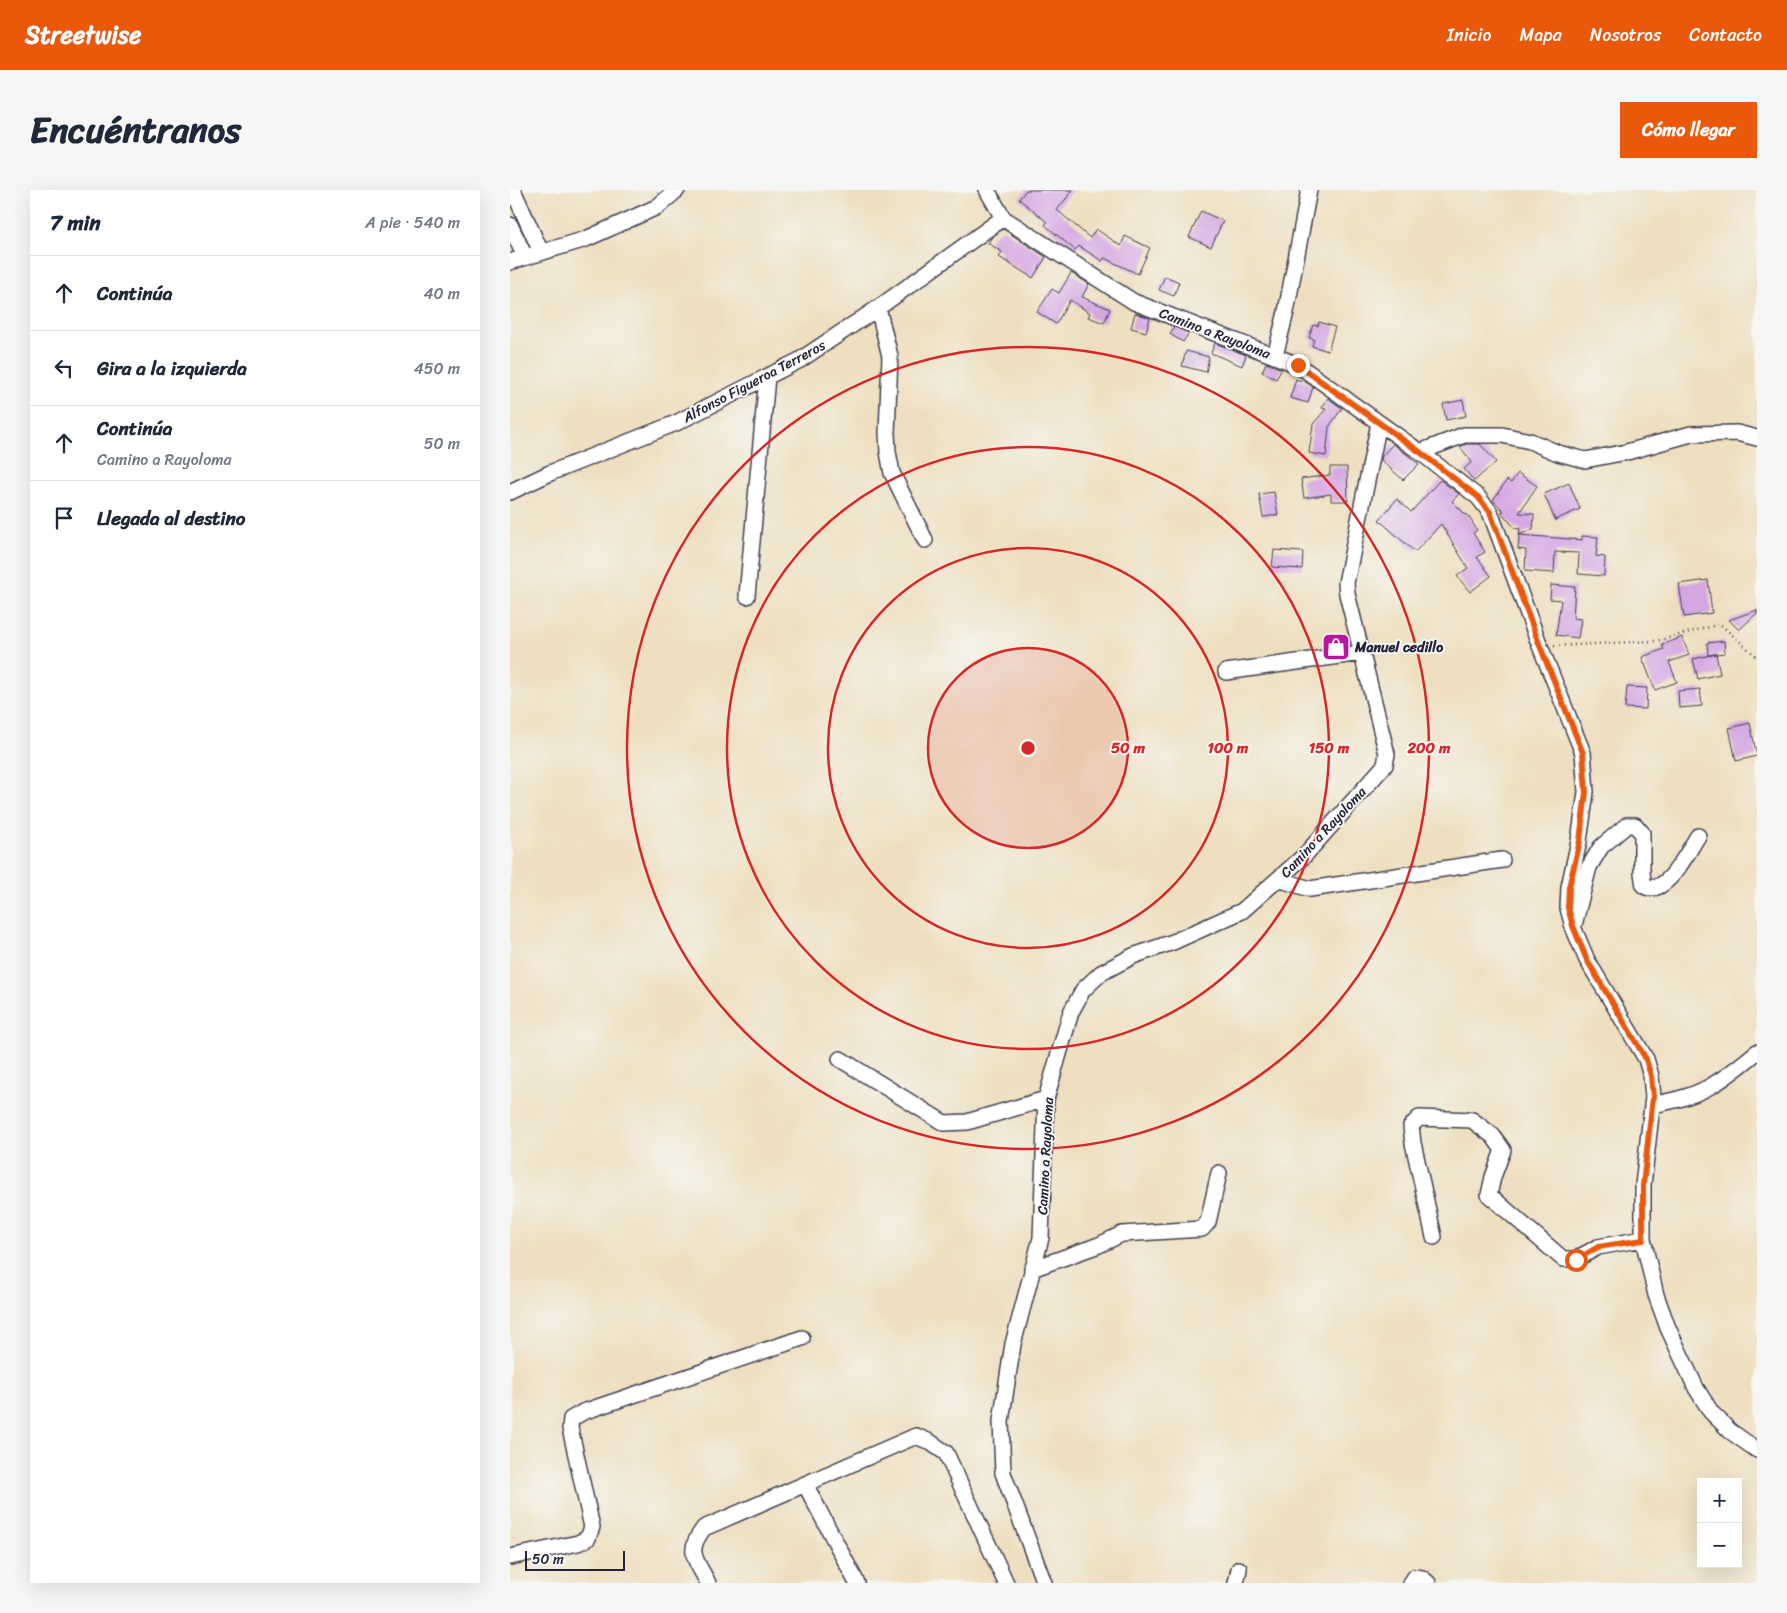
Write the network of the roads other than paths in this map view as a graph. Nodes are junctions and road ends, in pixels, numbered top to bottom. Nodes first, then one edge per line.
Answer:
1 (513, 190) edge
2 (676, 190) edge
3 (987, 190) edge
4 (1309, 190) edge
5 (1003, 218) junction
6 (510, 225) edge
7 (541, 252) junction
8 (525, 257) junction
9 (510, 262) edge
10 (878, 308) junction
11 (1275, 356) junction
12 (766, 377) junction
13 (1379, 423) junction
14 (1757, 438) edge
15 (1420, 452) junction
16 (510, 492) edge
17 (925, 540) dead end
18 (747, 596) dead end
19 (1362, 653) junction
20 (1226, 672) dead end
21 (1698, 836) dead end
22 (1502, 860) dead end
23 (1278, 879) junction
24 (1573, 926) junction
25 (1757, 1052) edge
26 (840, 1059) dead end
27 (1046, 1098) junction
28 (1652, 1105) junction
29 (1219, 1172) dead end
30 (1434, 1236) dead end
31 (1643, 1240) junction
32 (1032, 1269) junction
33 (802, 1338) dead end
34 (1757, 1450) edge
35 (804, 1484) junction
36 (510, 1557) edge
37 (708, 1583) edge
38 (857, 1583) edge
39 (1006, 1583) edge
40 (1044, 1583) edge
41 (1411, 1583) edge
42 (1428, 1583) edge

1 - 7 street
2 - 7 street
3 - 5 street, Camino a Rayoloma
4 - 11 street
5 - 10 street, Alfonso Figueroa Terreros
5 - 11 street, Camino a Rayoloma
6 - 8 street
7 - 8 street
8 - 9 street
10 - 12 street, Alfonso Figueroa Terreros
10 - 17 street
11 - 13 street, Camino a Rayoloma
12 - 16 street, Alfonso Figueroa Terreros
12 - 18 street
13 - 15 street
13 - 19 street, Camino a Rayoloma
14 - 15 street
15 - 24 street
19 - 20 street
19 - 23 street, Camino a Rayoloma
21 - 24 street
22 - 23 street
23 - 27 street, Camino a Rayoloma
24 - 28 street
25 - 28 street
26 - 27 street
27 - 32 street, Camino a Rayoloma
28 - 31 street
29 - 32 street
30 - 31 street
31 - 34 street
32 - 40 street, Camino a Rayoloma
33 - 36 street
35 - 37 street
35 - 38 street
35 - 39 street
41 - 42 street

